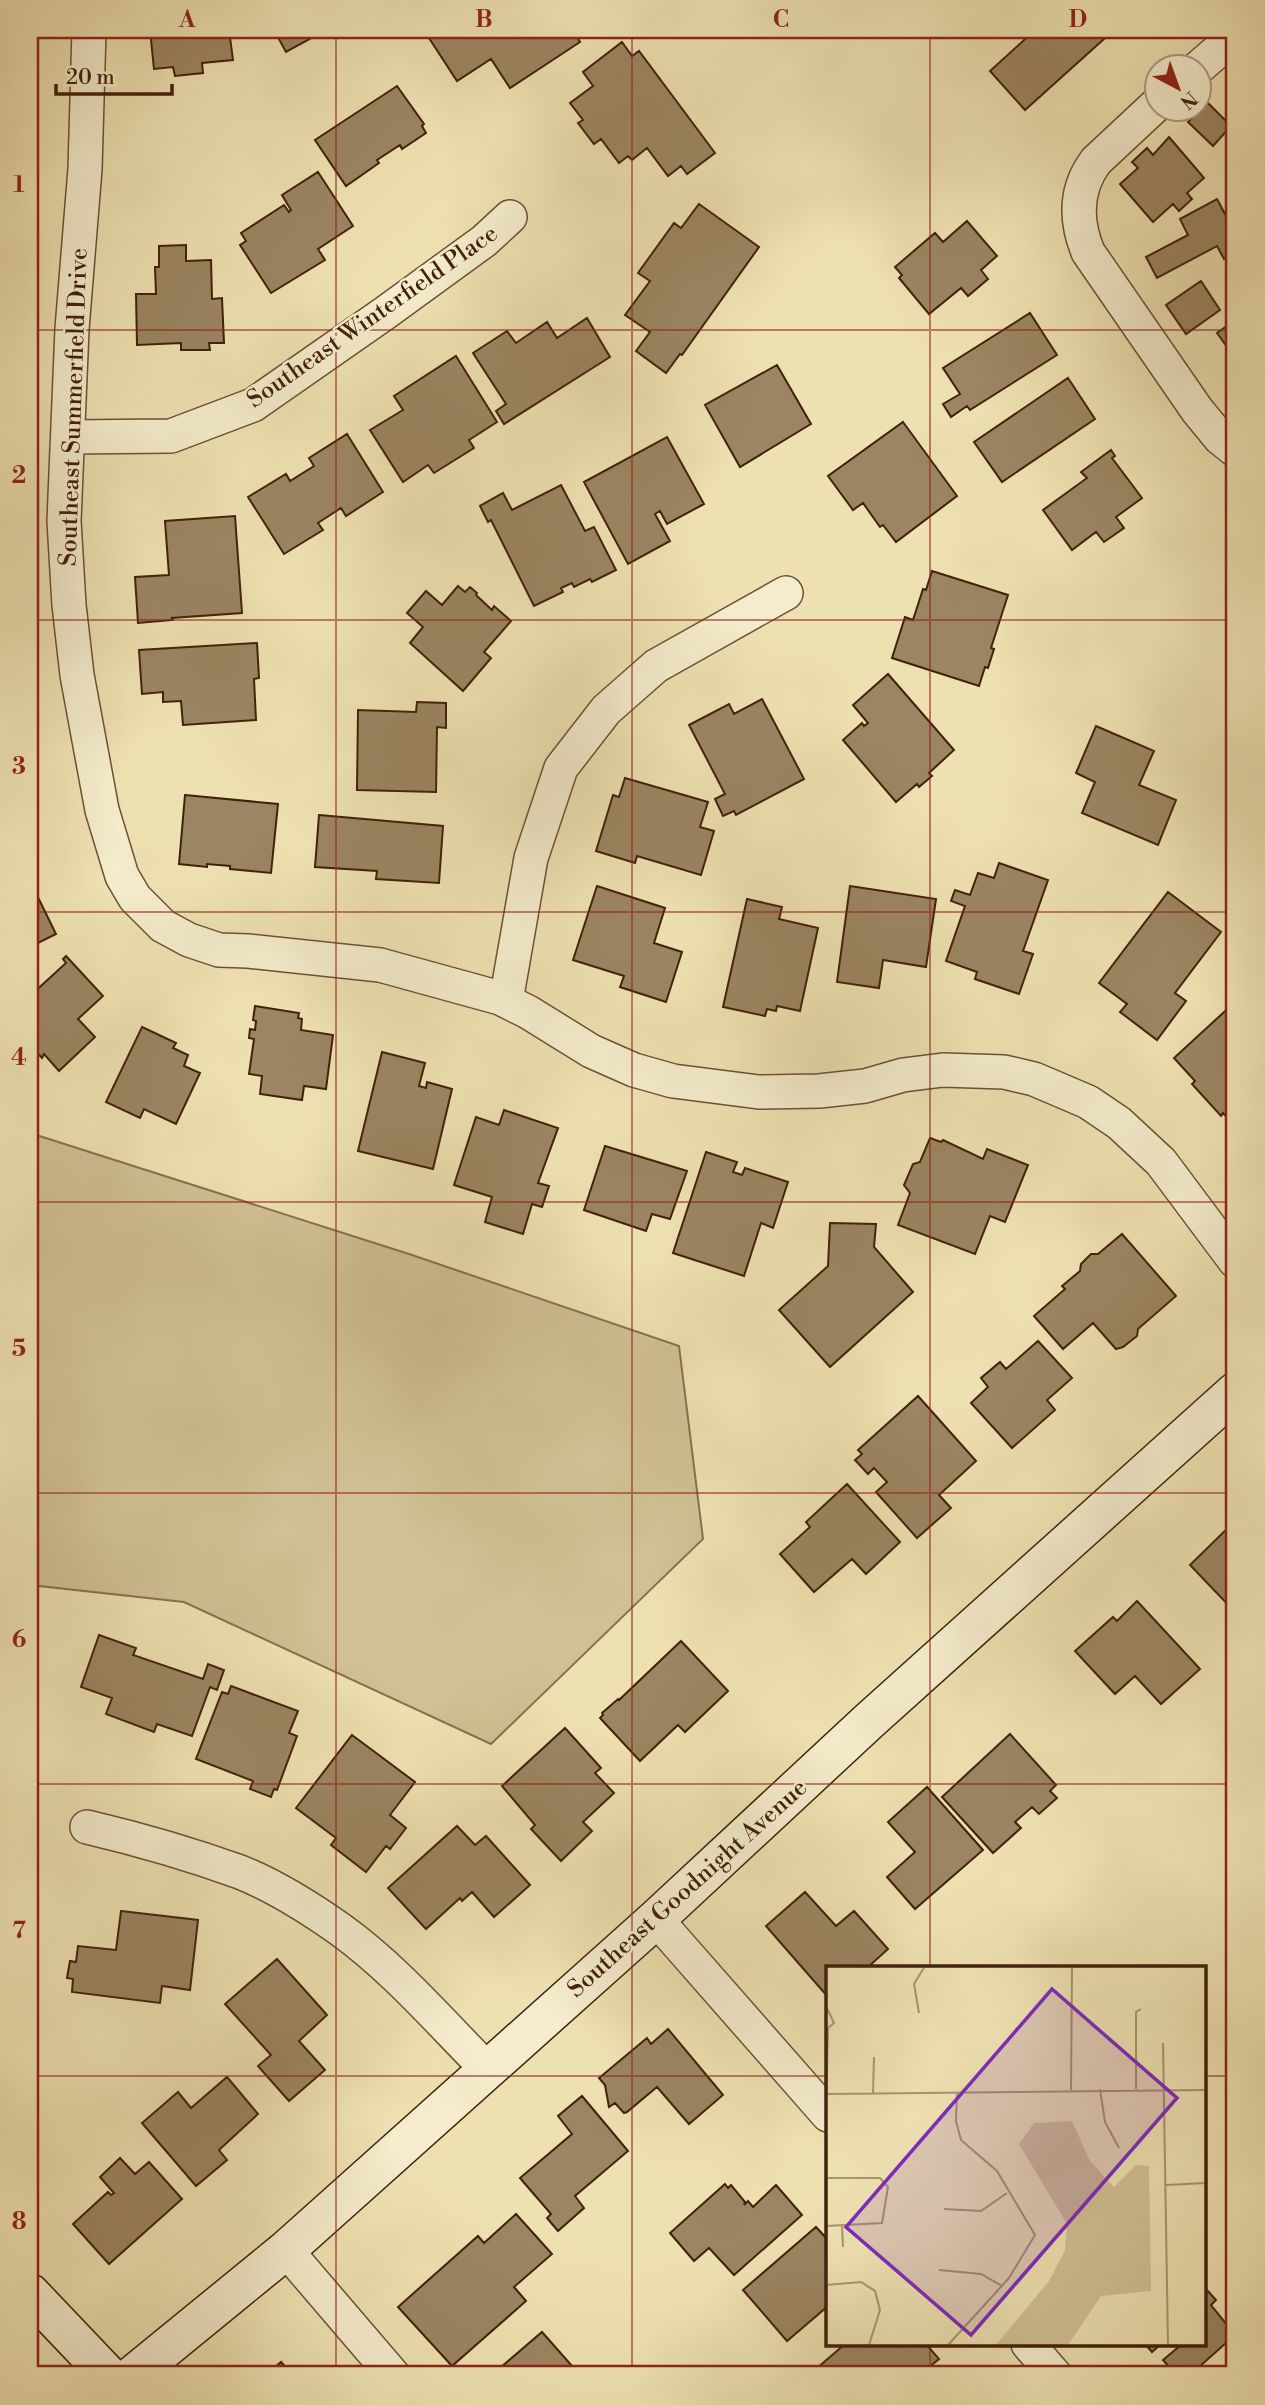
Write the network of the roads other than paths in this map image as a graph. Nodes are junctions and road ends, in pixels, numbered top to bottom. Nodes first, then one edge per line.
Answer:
1 (89, 30) edge
2 (1235, 36) edge
3 (1212, 56) edge
4 (1142, 119) edge
5 (510, 217) dead end
6 (69, 437) junction
7 (1235, 450) edge
8 (786, 593) dead end
9 (506, 1001) junction
10 (1235, 1261) edge
11 (1235, 1392) edge
12 (87, 1827) dead end
13 (656, 1919) junction
14 (487, 2069) junction
15 (826, 2113) edge
16 (286, 2250) junction
17 (30, 2293) edge
18 (1030, 2346) edge
19 (108, 2375) edge
20 (133, 2375) edge
21 (393, 2375) edge
22 (1055, 2375) edge

1 - 6 street, Southeast Summerfield Drive
2 - 3 street
4 - 7 street
5 - 6 street, Southeast Winterfield Place
6 - 9 street, Southeast Summerfield Drive
8 - 9 street
9 - 10 street, Southeast Summerfield Drive
11 - 13 street, Southeast Goodnight Avenue
12 - 14 street
13 - 14 street, Southeast Goodnight Avenue
13 - 15 street
14 - 16 street, Southeast Goodnight Avenue
16 - 20 street, Southeast Goodnight Avenue
16 - 21 street
17 - 19 street
18 - 22 street

